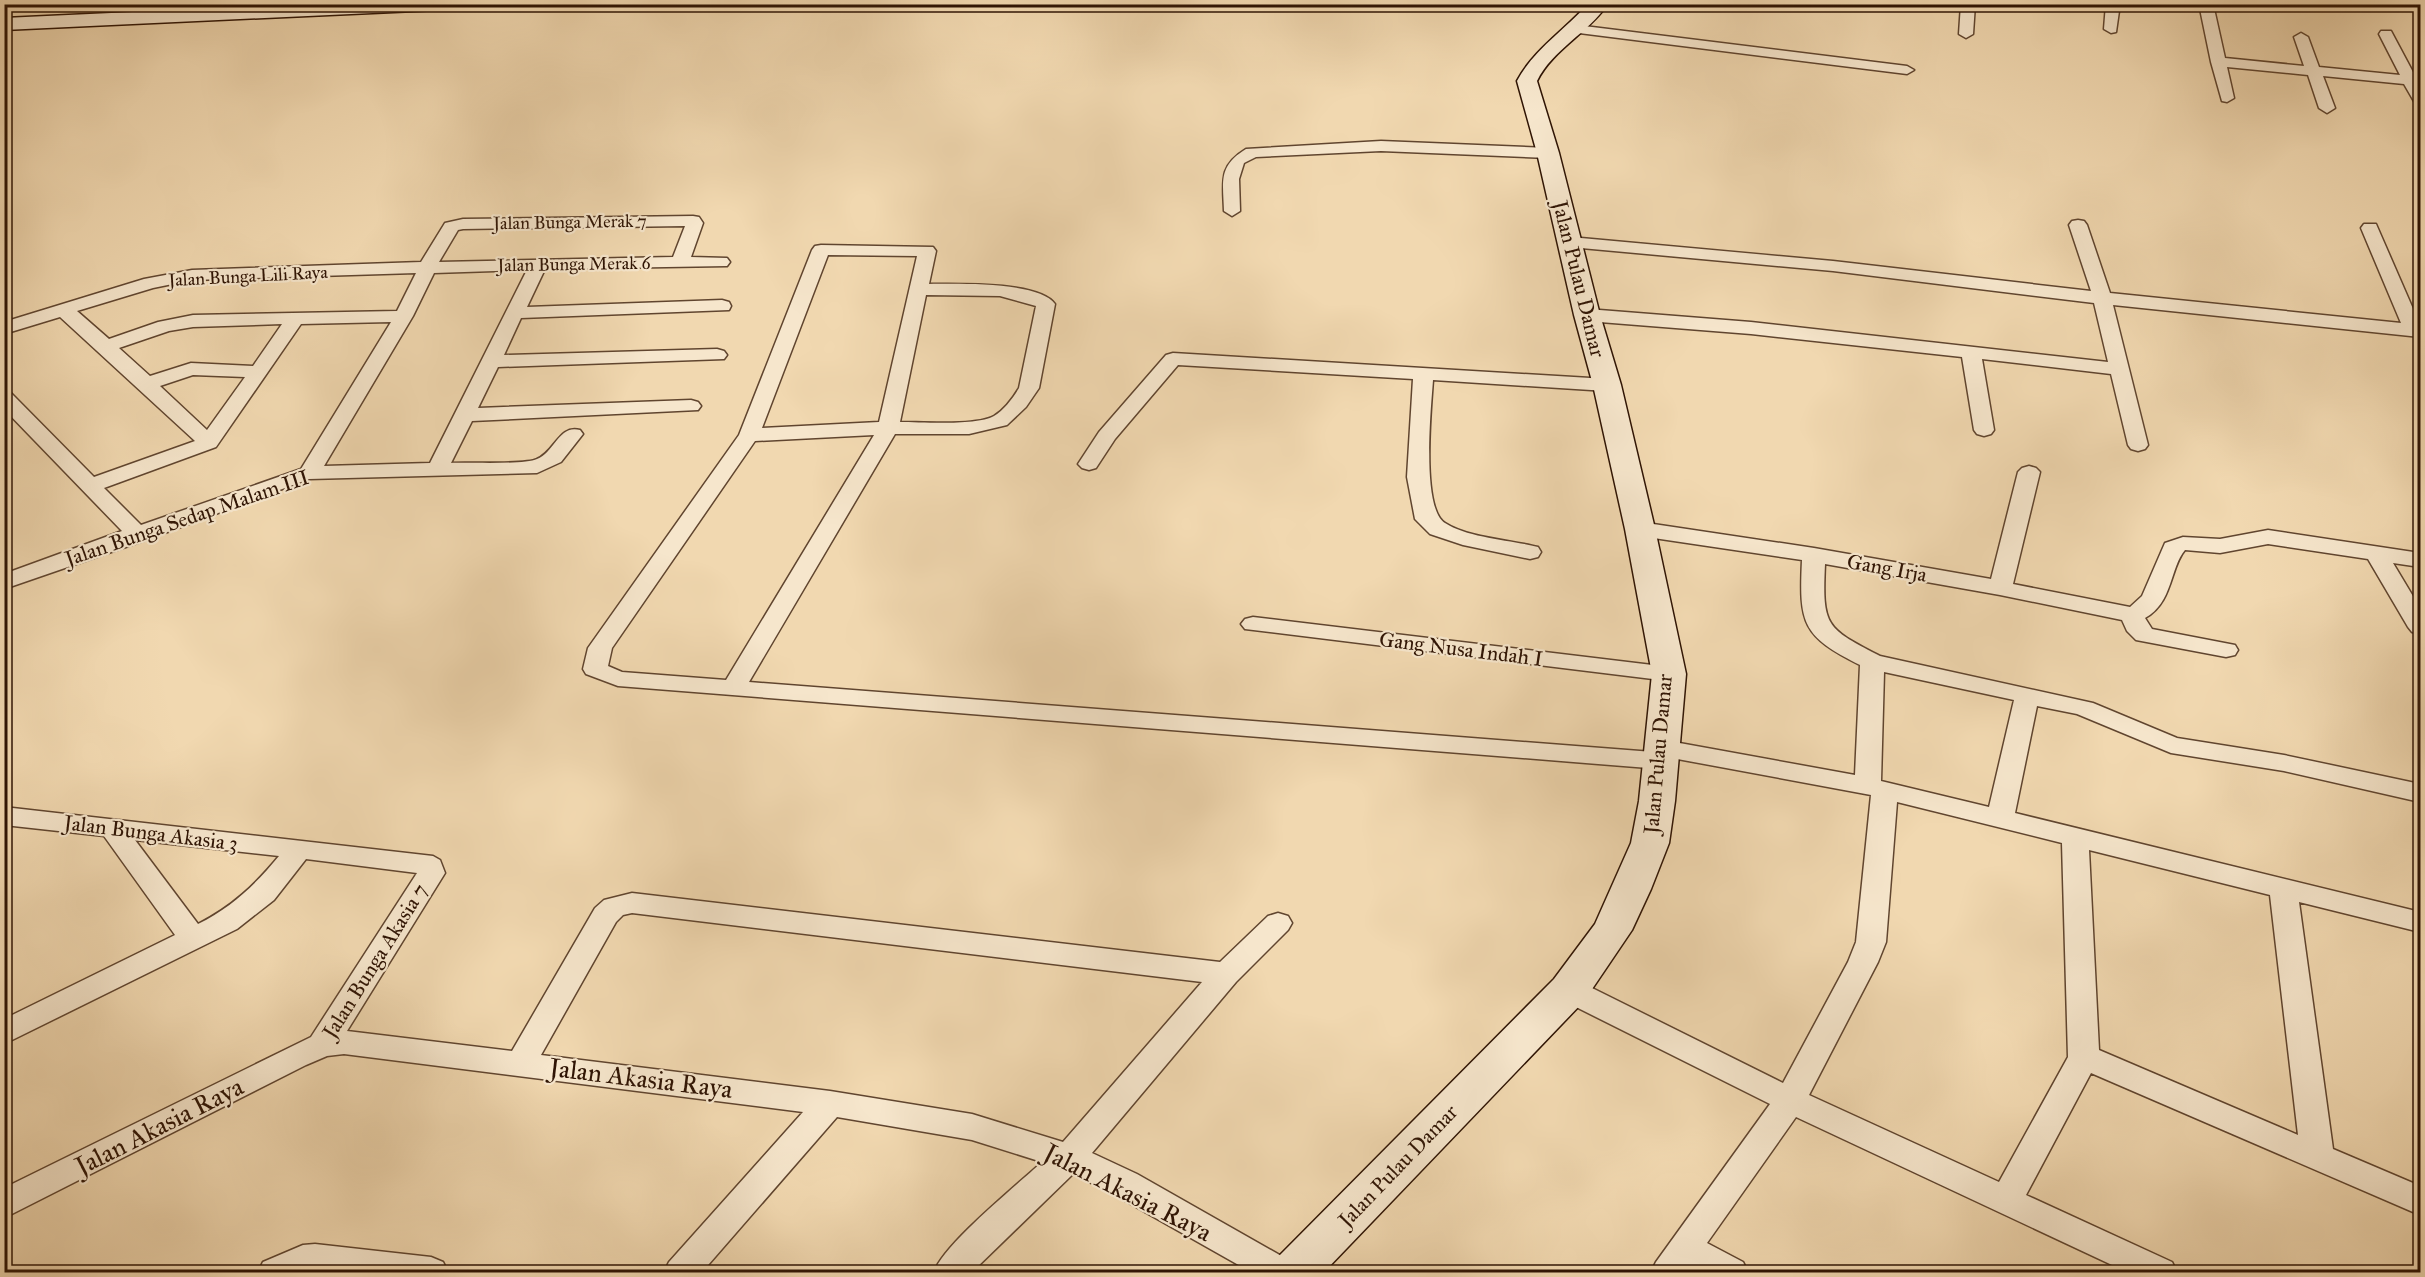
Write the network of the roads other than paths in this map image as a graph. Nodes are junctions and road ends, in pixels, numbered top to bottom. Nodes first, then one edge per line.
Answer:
1 (459, 4) edge
2 (1599, 4) edge
3 (1968, 4) edge
4 (2113, 4) edge
5 (2206, 4) edge
6 (281, 8) edge
7 (207, 9) edge
8 (4, 24) edge
9 (1576, 29) junction
10 (2111, 29) dead end
11 (1966, 34) dead end
12 (2386, 34) dead end
13 (2301, 37) dead end
14 (2218, 62) junction
15 (1908, 70) dead end
16 (2315, 71) junction
17 (2415, 81) edge
18 (2227, 98) dead end
19 (2421, 100) edge
20 (2327, 108) dead end
21 (1548, 153) junction
22 (1232, 211) dead end
23 (2078, 225) dead end
24 (2370, 228) dead end
25 (1570, 242) junction
26 (680, 262) junction
27 (721, 262) dead end
28 (539, 264) junction
29 (427, 268) junction
30 (918, 290) junction
31 (2102, 298) junction
32 (723, 306) dead end
33 (64, 310) junction
34 (515, 313) junction
35 (1587, 315) junction
36 (404, 316) junction
37 (296, 318) junction
38 (4, 328) edge
39 (2417, 330) edge
40 (106, 346) junction
41 (1971, 354) junction
42 (717, 355) dead end
43 (491, 362) junction
44 (2120, 369) junction
45 (258, 372) junction
46 (1423, 375) junction
47 (146, 384) junction
48 (1607, 386) junction
49 (4, 397) edge
50 (691, 406) dead end
51 (464, 415) junction
52 (888, 428) junction
53 (1984, 430) dead end
54 (573, 434) dead end
55 (749, 435) junction
56 (208, 444) junction
57 (2138, 445) dead end
58 (1089, 464) dead end
59 (437, 470) junction
60 (309, 472) junction
61 (2029, 472) dead end
62 (91, 485) junction
63 (1640, 529) junction
64 (138, 535) junction
65 (1530, 552) dead end
66 (2376, 553) junction
67 (1814, 555) junction
68 (2421, 560) edge
69 (4, 582) edge
70 (2000, 588) junction
71 (2132, 615) junction
72 (1253, 624) dead end
73 (2421, 627) edge
74 (2226, 650) dead end
75 (1872, 662) junction
76 (1669, 674) junction
77 (733, 688) junction
78 (2027, 696) junction
79 (1662, 754) junction
80 (1877, 788) junction
81 (2421, 793) edge
82 (4, 816) edge
83 (2000, 818) junction
84 (112, 829) junction
85 (2075, 836) junction
86 (298, 851) junction
87 (2283, 888) junction
88 (2421, 922) edge
89 (1278, 923) dead end
90 (193, 939) junction
91 (1226, 974) junction
92 (1569, 990) junction
93 (5, 1032) edge
94 (322, 1045) junction
95 (2084, 1057) junction
96 (521, 1063) junction
97 (1790, 1100) junction
98 (830, 1103) junction
99 (2317, 1155) junction
100 (1069, 1157) junction
101 (2007, 1199) junction
102 (2421, 1201) edge
103 (4, 1204) edge
104 (1677, 1261) edge
105 (275, 1272) edge
106 (431, 1272) edge
107 (681, 1272) edge
108 (951, 1272) edge
109 (1280, 1272) edge
110 (1294, 1272) edge
111 (1731, 1272) edge
112 (2160, 1272) edge

1 - 6 street
2 - 9 street, Jalan Pulau Damar
3 - 11 street
4 - 10 street
5 - 14 street
6 - 7 street
7 - 8 street
9 - 15 street
9 - 21 street, Jalan Pulau Damar
12 - 17 street
13 - 16 street
14 - 16 street
14 - 18 street
16 - 17 street
16 - 20 street
17 - 19 street
21 - 22 street
21 - 25 street, Jalan Pulau Damar
23 - 31 street
24 - 39 street
25 - 31 street
25 - 35 street, Jalan Pulau Damar
26 - 27 street, Jalan Bunga Merak 6
26 - 28 street, Jalan Bunga Merak 6
26 - 29 street, Jalan Bunga Merak 7
28 - 29 street, Jalan Bunga Merak 6
28 - 34 street
29 - 33 street, Jalan Bunga Lili Raya
29 - 36 street
30 - 52 street
30 - 52 street
30 - 55 street
31 - 39 street
31 - 44 street
32 - 34 street
33 - 38 street, Jalan Bunga Lili Raya
33 - 40 street
34 - 43 street
35 - 41 street
35 - 48 street, Jalan Pulau Damar
36 - 37 street
36 - 60 street
37 - 40 street
37 - 45 street
40 - 47 street
41 - 44 street
41 - 53 street
42 - 43 street
43 - 51 street
44 - 57 street
45 - 47 street
45 - 56 street
46 - 48 street
46 - 58 street
46 - 65 street
47 - 56 street
48 - 63 street, Jalan Pulau Damar
49 - 62 street
50 - 51 street
51 - 59 street
52 - 55 street
52 - 77 street
54 - 59 street, Jalan Bunga Sedap Malam III
55 - 77 street
56 - 62 street
59 - 60 street, Jalan Bunga Sedap Malam III
60 - 64 street, Jalan Bunga Sedap Malam III
61 - 70 street
62 - 64 street
63 - 67 street, Gang Irja
63 - 76 street, Jalan Pulau Damar
64 - 69 street, Jalan Bunga Sedap Malam III
66 - 68 street
66 - 71 street
66 - 73 street
67 - 70 street, Gang Irja
67 - 75 street
70 - 71 street, Gang Irja
71 - 74 street
72 - 76 street, Gang Nusa Indah I
75 - 78 street
75 - 80 street
76 - 79 street, Jalan Pulau Damar
77 - 79 street
78 - 81 street
78 - 83 street
79 - 80 street
79 - 92 street, Jalan Pulau Damar
80 - 83 street
80 - 97 street
82 - 84 street, Jalan Bunga Akasia 3
83 - 85 street
84 - 86 street, Jalan Bunga Akasia 3
84 - 90 street
85 - 87 street
85 - 95 street
86 - 90 street
86 - 94 street, Jalan Bunga Akasia 7
87 - 88 street
87 - 99 street
89 - 91 street
90 - 93 street
91 - 96 street
91 - 100 street
92 - 97 street
92 - 110 street, Jalan Pulau Damar
94 - 96 street, Jalan Akasia Raya
94 - 103 street, Jalan Akasia Raya
95 - 99 street
95 - 101 street
96 - 98 street, Jalan Akasia Raya
97 - 101 street
97 - 104 street
98 - 100 street, Jalan Akasia Raya
98 - 107 street
99 - 102 street
100 - 108 street
100 - 109 street, Jalan Akasia Raya
101 - 112 street
104 - 111 street
105 - 106 street

